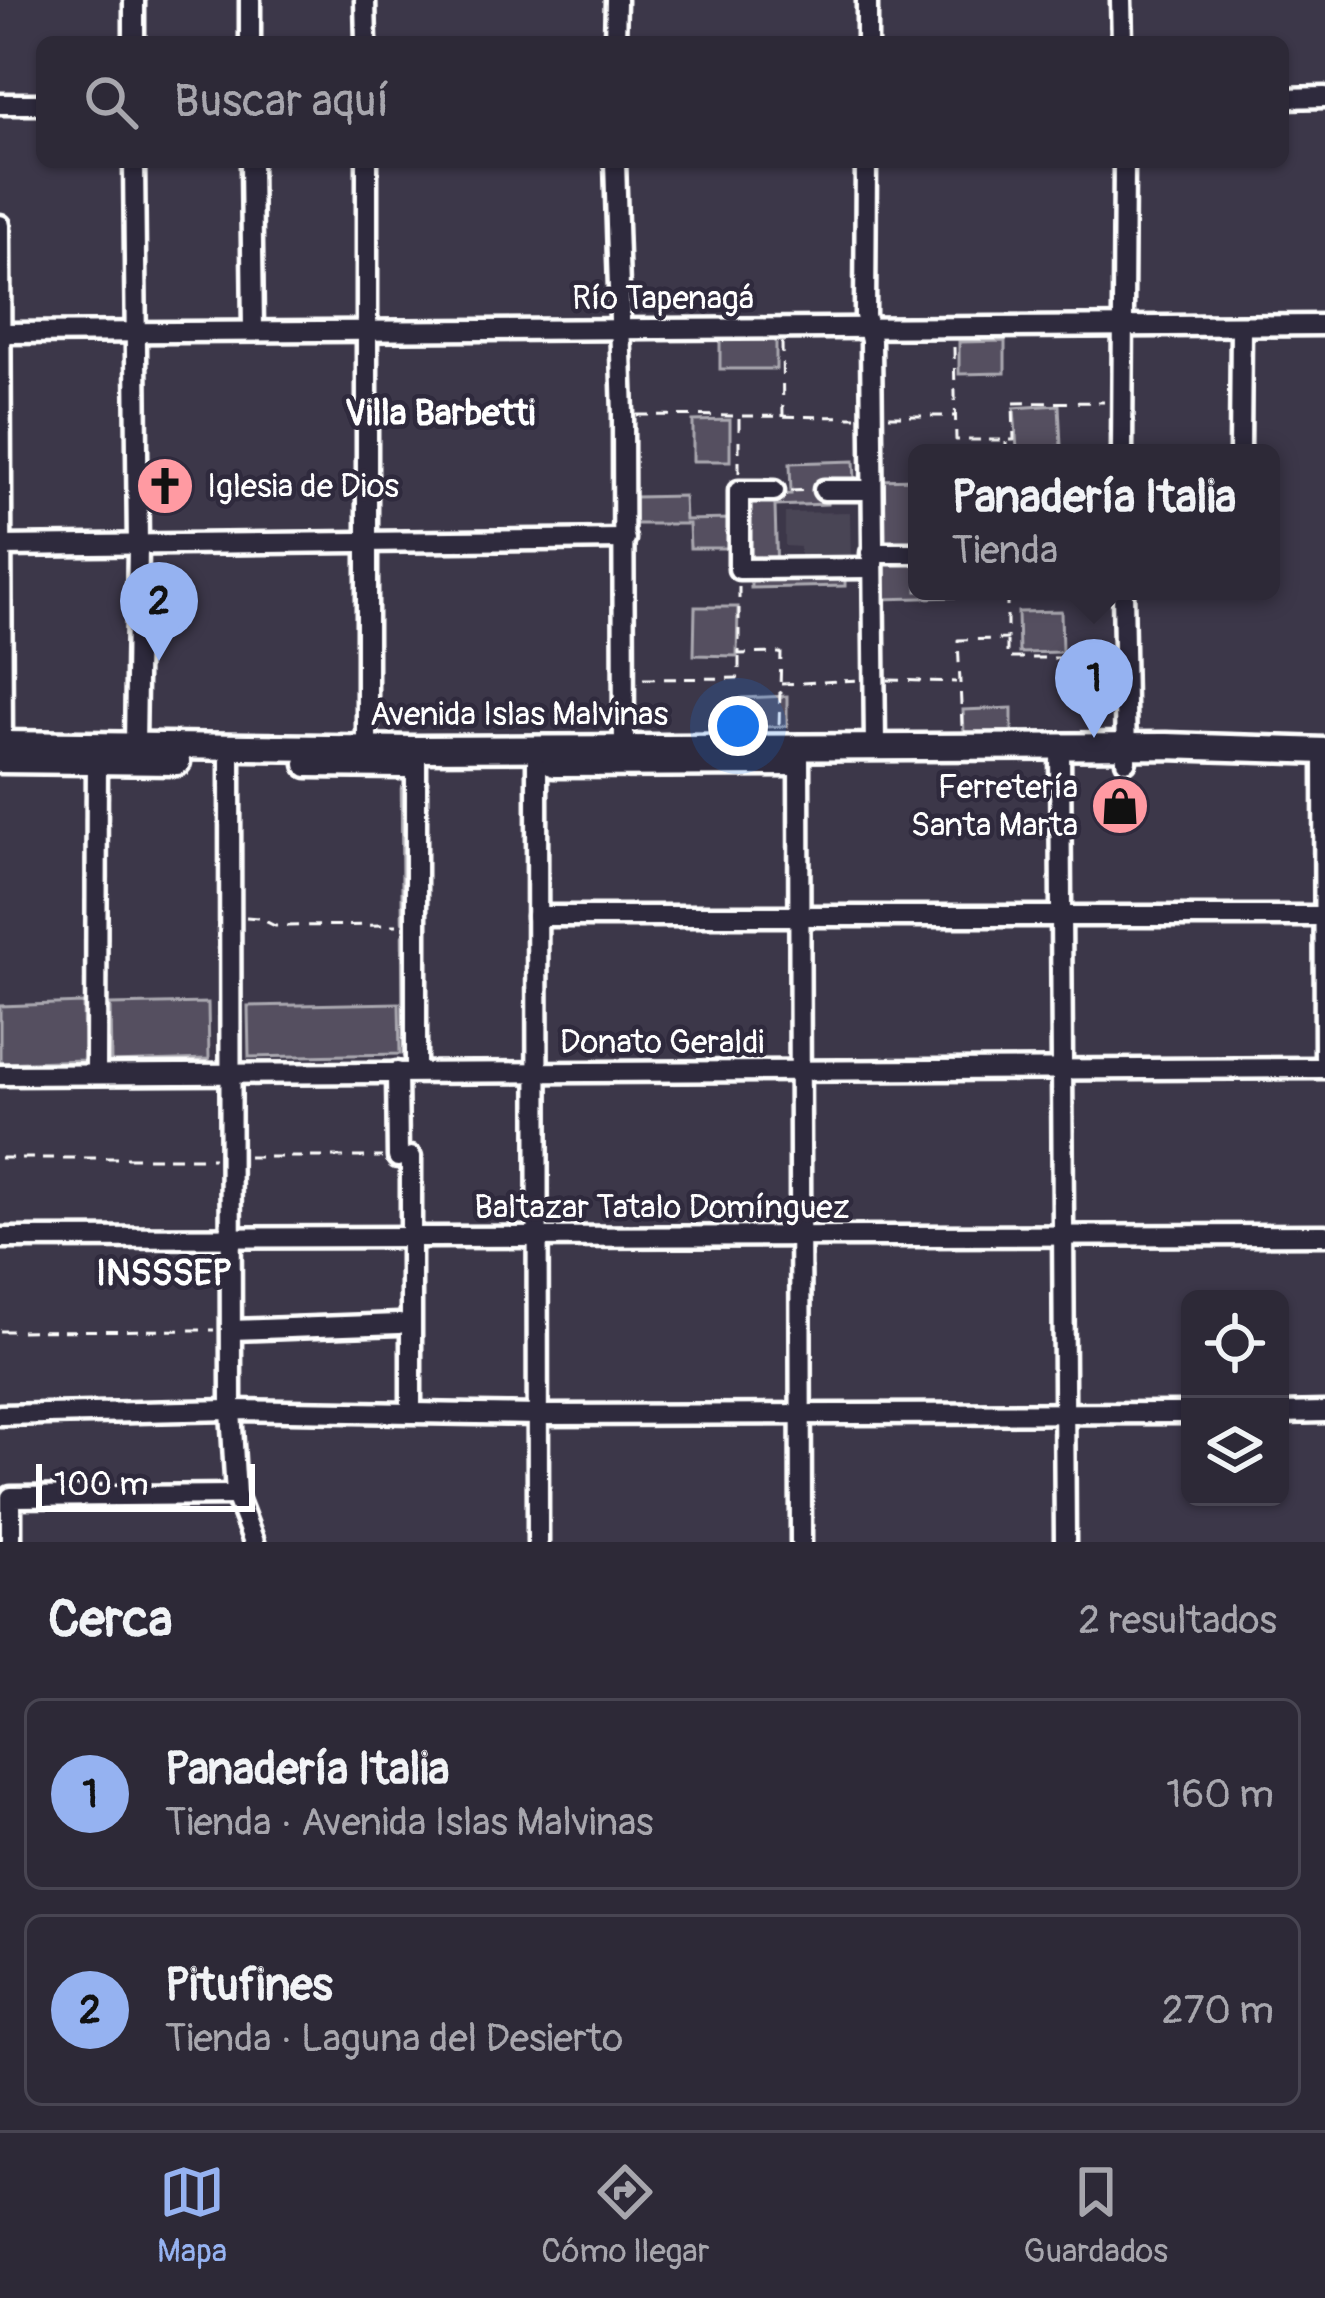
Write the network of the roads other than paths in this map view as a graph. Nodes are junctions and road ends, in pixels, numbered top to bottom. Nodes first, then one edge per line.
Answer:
1 (134, 0) edge
2 (250, 0) edge
3 (365, 0) edge
4 (616, 0) edge
5 (867, 0) edge
6 (1120, 0) edge
7 (134, 36) edge
8 (250, 36) edge
9 (366, 36) edge
10 (615, 36) edge
11 (867, 36) edge
12 (1122, 36) edge
13 (1325, 97) edge
14 (1289, 98) edge
15 (0, 104) edge
16 (36, 104) edge
17 (134, 168) edge
18 (251, 168) edge
19 (367, 168) edge
20 (615, 168) edge
21 (866, 168) edge
22 (1124, 168) edge
23 (0, 225) edge
24 (867, 326) junction
25 (1124, 326) junction
26 (1241, 326) junction
27 (1325, 326) edge
28 (620, 327) junction
29 (137, 330) junction
30 (253, 330) junction
31 (367, 331) junction
32 (1, 332) edge
33 (1122, 444) edge
34 (1240, 444) edge
35 (824, 490) road end
36 (870, 490) junction
37 (774, 491) road end
38 (625, 539) junction
39 (368, 543) junction
40 (1, 546) edge
41 (138, 546) junction
42 (908, 555) edge
43 (871, 561) junction
44 (1123, 600) edge
45 (135, 745) junction
46 (875, 746) junction
47 (367, 747) junction
48 (1, 752) edge
49 (1325, 752) edge
50 (97, 753) junction
51 (792, 753) junction
52 (1060, 753) junction
53 (1125, 753) junction
54 (230, 755) junction
55 (537, 756) junction
56 (416, 757) junction
57 (624, 757) junction
58 (1325, 766) edge
59 (1063, 914) junction
60 (800, 915) junction
61 (537, 916) junction
62 (1325, 916) edge
63 (1325, 1058) edge
64 (1325, 1068) edge
65 (406, 1071) junction
66 (799, 1072) junction
67 (1064, 1072) junction
68 (96, 1073) junction
69 (232, 1073) junction
70 (538, 1073) junction
71 (0, 1075) edge
72 (1325, 1234) edge
73 (232, 1235) junction
74 (800, 1236) junction
75 (1064, 1236) junction
76 (411, 1237) junction
77 (0, 1238) edge
78 (538, 1238) junction
79 (400, 1324) dead end
80 (232, 1330) junction
81 (231, 1410) junction
82 (412, 1411) junction
83 (1289, 1412) edge
84 (1325, 1412) edge
85 (1181, 1413) edge
86 (0, 1414) edge
87 (801, 1414) junction
88 (1065, 1414) junction
89 (539, 1415) junction
90 (236, 1495) junction
91 (11, 1542) edge
92 (254, 1542) edge
93 (538, 1542) edge
94 (801, 1542) edge
95 (1065, 1542) edge

1 - 7 street
2 - 8 street
3 - 9 street
4 - 10 street
5 - 11 street
6 - 12 street
13 - 14 street
15 - 16 street
17 - 29 street
18 - 30 street
19 - 31 street
20 - 28 street
21 - 24 street
22 - 25 street
23 - 32 street
24 - 25 street, Río Tapenagá
24 - 28 street, Río Tapenagá
24 - 36 street
25 - 26 street, Río Tapenagá
25 - 33 street
26 - 27 street, Río Tapenagá
26 - 34 street
28 - 31 street, Río Tapenagá
28 - 38 street
29 - 30 street, Río Tapenagá
29 - 32 street, Río Tapenagá
29 - 41 street
30 - 31 street, Río Tapenagá
31 - 39 street
32 - 40 street
35 - 36 street
36 - 43 street
37 - 43 street
38 - 39 street
38 - 57 street
39 - 41 street
39 - 47 street
40 - 41 street
40 - 48 street
41 - 45 street
42 - 43 street
43 - 46 street
44 - 53 street
45 - 50 main road, Avenida Islas Malvinas
45 - 54 main road, Avenida Islas Malvinas
46 - 51 main road, Avenida Islas Malvinas
46 - 52 main road, Avenida Islas Malvinas
47 - 54 main road, Avenida Islas Malvinas
47 - 56 main road, Avenida Islas Malvinas
48 - 50 main road, Avenida Islas Malvinas
49 - 53 main road, Avenida Islas Malvinas
49 - 58 street
50 - 54 main road, Avenida Islas Malvinas
50 - 68 street
51 - 52 main road, Avenida Islas Malvinas
51 - 57 main road, Avenida Islas Malvinas
51 - 60 street
52 - 53 main road, Avenida Islas Malvinas
52 - 59 street
53 - 58 main road, Avenida Islas Malvinas
54 - 56 main road, Avenida Islas Malvinas
54 - 69 street
55 - 56 main road, Avenida Islas Malvinas
55 - 57 main road, Avenida Islas Malvinas
55 - 61 street
56 - 65 street
58 - 62 street
59 - 60 street
59 - 62 street
59 - 67 street
60 - 61 street
60 - 66 street
61 - 70 street
62 - 63 street
64 - 67 street, Donato Geraldi
65 - 69 street, Donato Geraldi
65 - 70 street, Donato Geraldi
65 - 76 street
66 - 67 street, Donato Geraldi
66 - 70 street, Donato Geraldi
66 - 74 street
67 - 75 street
68 - 69 street, Donato Geraldi
68 - 71 street, Donato Geraldi
69 - 73 street
70 - 78 street
72 - 75 street, Baltazar Tatalo Domínguez
73 - 76 street, Baltazar Tatalo Domínguez
73 - 77 street, Baltazar Tatalo Domínguez
73 - 80 street
74 - 75 street, Baltazar Tatalo Domínguez
74 - 78 street, Baltazar Tatalo Domínguez
74 - 87 street
75 - 88 street
76 - 78 street, Baltazar Tatalo Domínguez
76 - 82 street
78 - 89 street
79 - 80 street
80 - 81 street
81 - 82 street
81 - 86 street
81 - 90 street
82 - 89 street
83 - 84 street
85 - 88 street
87 - 88 street
87 - 89 street
87 - 94 street
88 - 95 street
89 - 93 street
90 - 91 street
90 - 92 street

